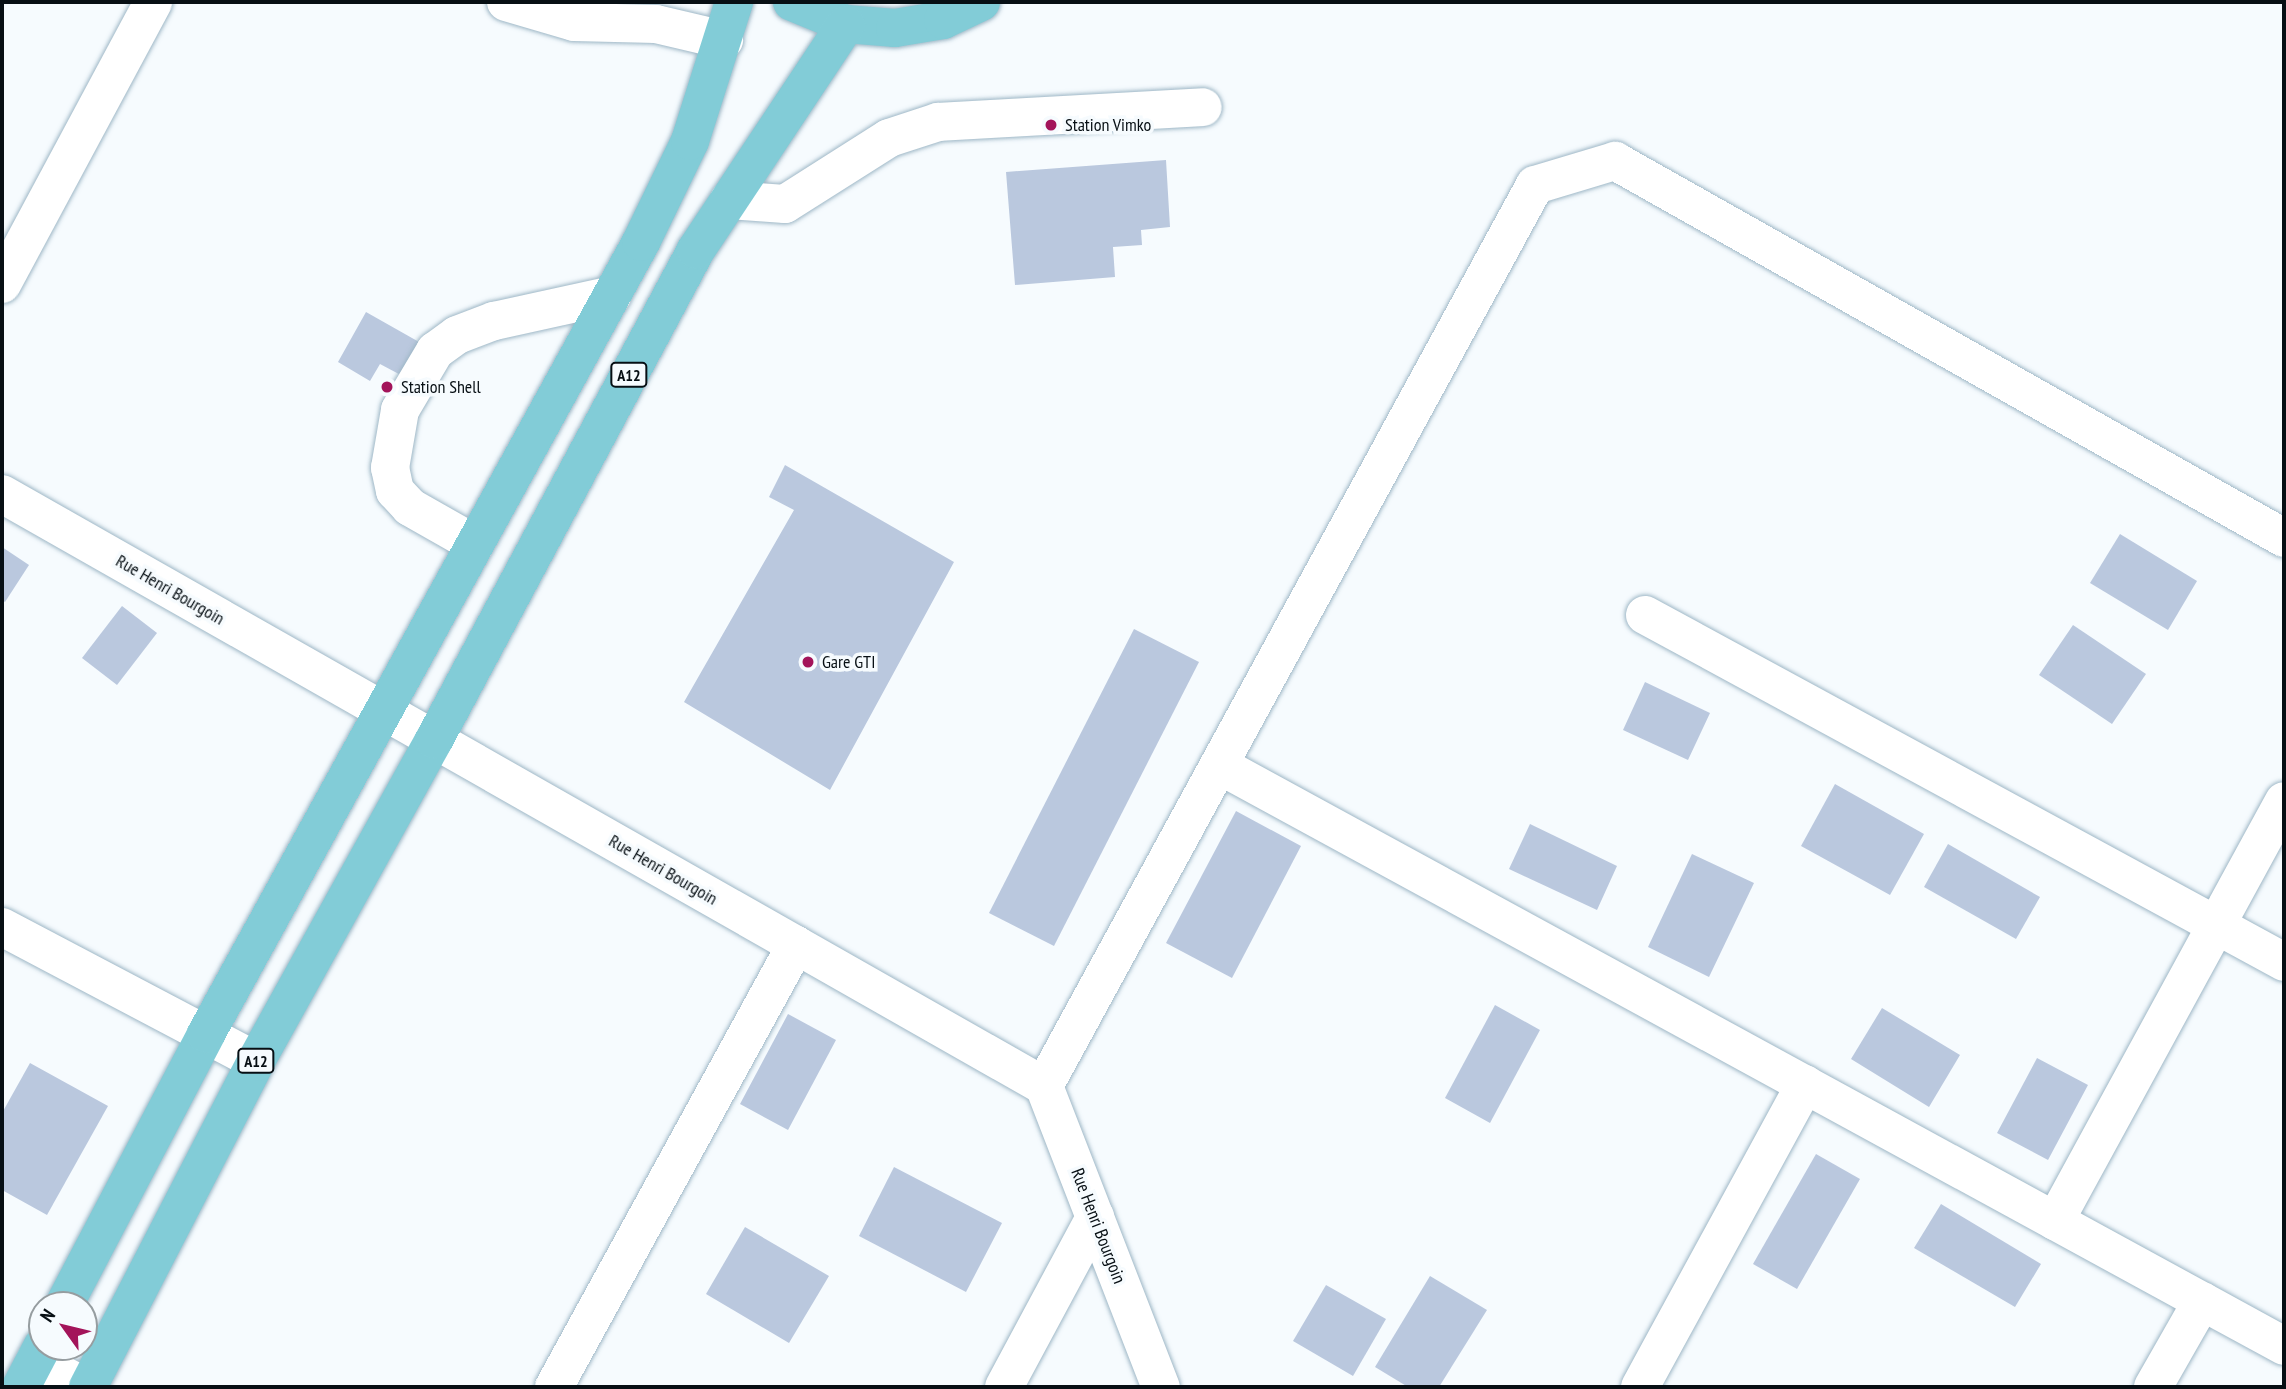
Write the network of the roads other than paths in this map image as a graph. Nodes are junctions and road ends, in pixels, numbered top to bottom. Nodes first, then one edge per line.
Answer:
1 (153, 2) edge
2 (506, 2) edge
3 (734, 2) edge
4 (792, 2) edge
5 (981, 2) edge
6 (846, 24) junction
7 (724, 40) junction
8 (1203, 107) dead end
9 (729, 200) junction
10 (2, 284) edge
11 (612, 295) junction
12 (2, 494) edge
13 (2284, 538) edge
14 (475, 544) junction
15 (1645, 615) dead end
16 (383, 710) junction
17 (435, 740) junction
18 (1219, 765) junction
19 (2284, 801) edge
20 (2217, 925) junction
21 (2, 927) edge
22 (796, 945) junction
23 (2284, 962) edge
24 (206, 1034) junction
25 (256, 1061) junction
26 (1805, 1084) junction
27 (1044, 1086) junction
28 (1095, 1217) junction
29 (2055, 1221) junction
30 (71, 1291) edge
31 (2202, 1301) junction
32 (2284, 1346) edge
33 (33, 1365) edge
34 (87, 1387) edge
35 (555, 1387) edge
36 (1004, 1387) edge
37 (1161, 1387) edge
38 (1640, 1387) edge
39 (2153, 1387) edge

1 - 10 street
2 - 7 street
3 - 7 main road
4 - 6 main road
5 - 6 main road
6 - 9 main road, A12
7 - 11 main road
8 - 9 street
9 - 17 main road, A12
11 - 14 main road
11 - 14 street
12 - 16 street, Rue Henri Bourgoin
13 - 18 street
14 - 16 main road
15 - 20 street
16 - 17 street, Rue Henri Bourgoin
16 - 24 main road
17 - 22 street, Rue Henri Bourgoin
17 - 25 main road, A12
18 - 26 street
18 - 27 street
19 - 20 street
20 - 23 street
20 - 29 street
21 - 24 street
22 - 27 street, Rue Henri Bourgoin
22 - 35 street
24 - 25 street
24 - 30 main road
25 - 34 main road, A12
26 - 29 street
26 - 38 street
27 - 28 street, Rue Henri Bourgoin
28 - 36 street
28 - 37 street, Rue Henri Bourgoin
29 - 31 street
31 - 32 street
31 - 39 street
33 - 34 street

